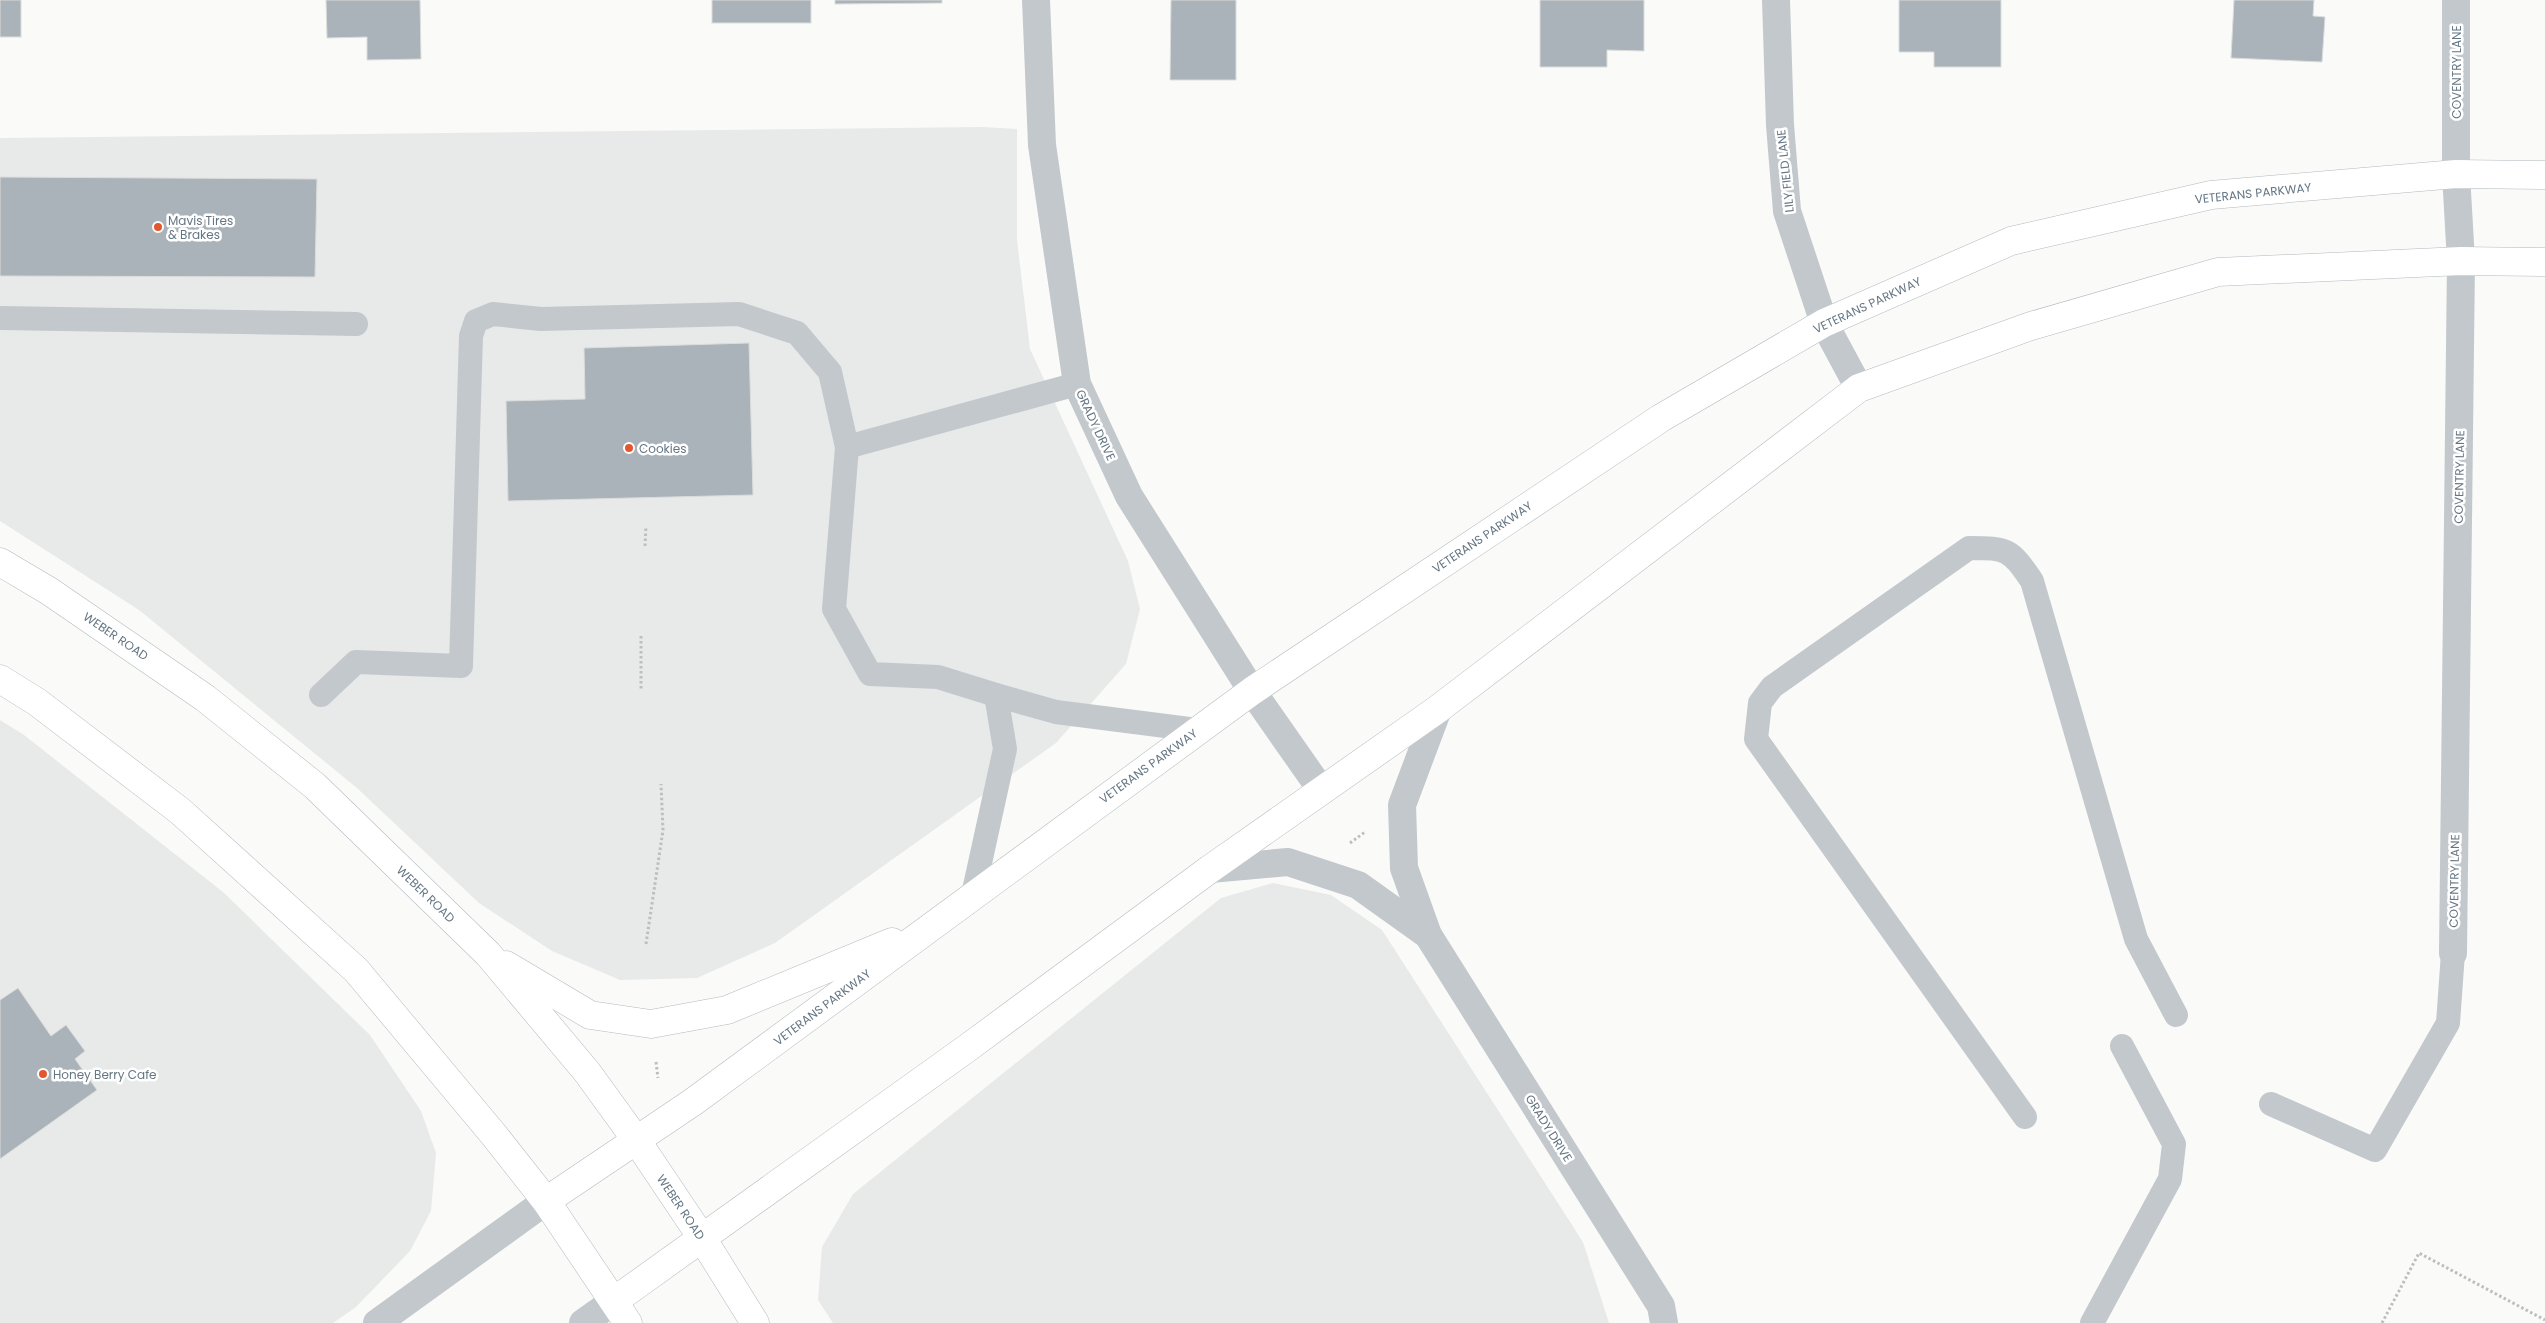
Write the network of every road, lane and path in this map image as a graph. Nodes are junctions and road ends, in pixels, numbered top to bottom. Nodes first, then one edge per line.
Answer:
1 (1036, 0) edge
2 (1776, 0) edge
3 (2456, 0) edge
4 (2456, 174) junction
5 (2545, 176) edge
6 (2461, 261) junction
7 (2545, 262) edge
8 (0, 318) edge
9 (1824, 323) junction
10 (356, 324) dead end
11 (1077, 384) junction
12 (1859, 388) junction
13 (847, 447) junction
14 (646, 526) dead end
15 (645, 546) dead end
16 (0, 562) edge
17 (641, 636) dead end
18 (0, 679) edge
19 (641, 691) dead end
20 (1252, 691) junction
21 (320, 695) dead end
22 (996, 695) junction
23 (1438, 709) junction
24 (1197, 730) junction
25 (661, 784) dead end
26 (1322, 791) junction
27 (1370, 828) dead end
28 (1348, 844) dead end
29 (1210, 869) junction
30 (974, 895) junction
31 (930, 926) junction
32 (1428, 935) junction
33 (646, 944) dead end
34 (2453, 953) joint
35 (488, 954) junction
36 (2176, 1015) dead end
37 (2122, 1046) dead end
38 (656, 1060) dead end
39 (653, 1084) dead end
40 (2272, 1104) dead end
41 (2025, 1117) dead end
42 (637, 1141) junction
43 (546, 1201) junction
44 (702, 1238) junction
45 (621, 1312) edge
46 (2545, 1320) edge
47 (377, 1323) edge
48 (582, 1323) edge
49 (755, 1323) edge
50 (1664, 1323) edge
51 (2092, 1323) edge
52 (2382, 1323) edge

1 - 11 street, GRADY DRIVE
2 - 9 street, LILY FIELD LANE
3 - 4 street, COVENTRY LANE
4 - 5 main road, VETERANS PARKWAY
4 - 6 street, COVENTRY LANE
4 - 9 main road, VETERANS PARKWAY
6 - 7 main road
6 - 12 main road
6 - 34 street, COVENTRY LANE
8 - 10 lane
9 - 12 street, LILY FIELD LANE
9 - 20 main road, VETERANS PARKWAY
11 - 13 lane
11 - 20 street, GRADY DRIVE
12 - 23 main road
13 - 21 lane
13 - 22 lane
14 - 15 path
16 - 35 main road, WEBER ROAD
17 - 19 path
18 - 43 main road
20 - 24 main road, VETERANS PARKWAY
20 - 26 street, GRADY DRIVE
22 - 24 lane
22 - 30 lane
23 - 26 main road
23 - 32 street, GRADY DRIVE
24 - 30 main road, VETERANS PARKWAY
25 - 33 path
26 - 29 main road
27 - 28 path
29 - 32 street, GRADY DRIVE
29 - 44 main road
30 - 31 main road, VETERANS PARKWAY
31 - 35 main road
31 - 42 main road, VETERANS PARKWAY
32 - 50 street, GRADY DRIVE
34 - 40 lane
35 - 42 main road, WEBER ROAD
36 - 41 lane
37 - 51 lane
38 - 39 path
42 - 43 main road, VETERANS PARKWAY
42 - 44 main road, WEBER ROAD
43 - 45 main road
43 - 47 street
44 - 45 main road
44 - 49 main road, WEBER ROAD
45 - 48 street
46 - 52 path

